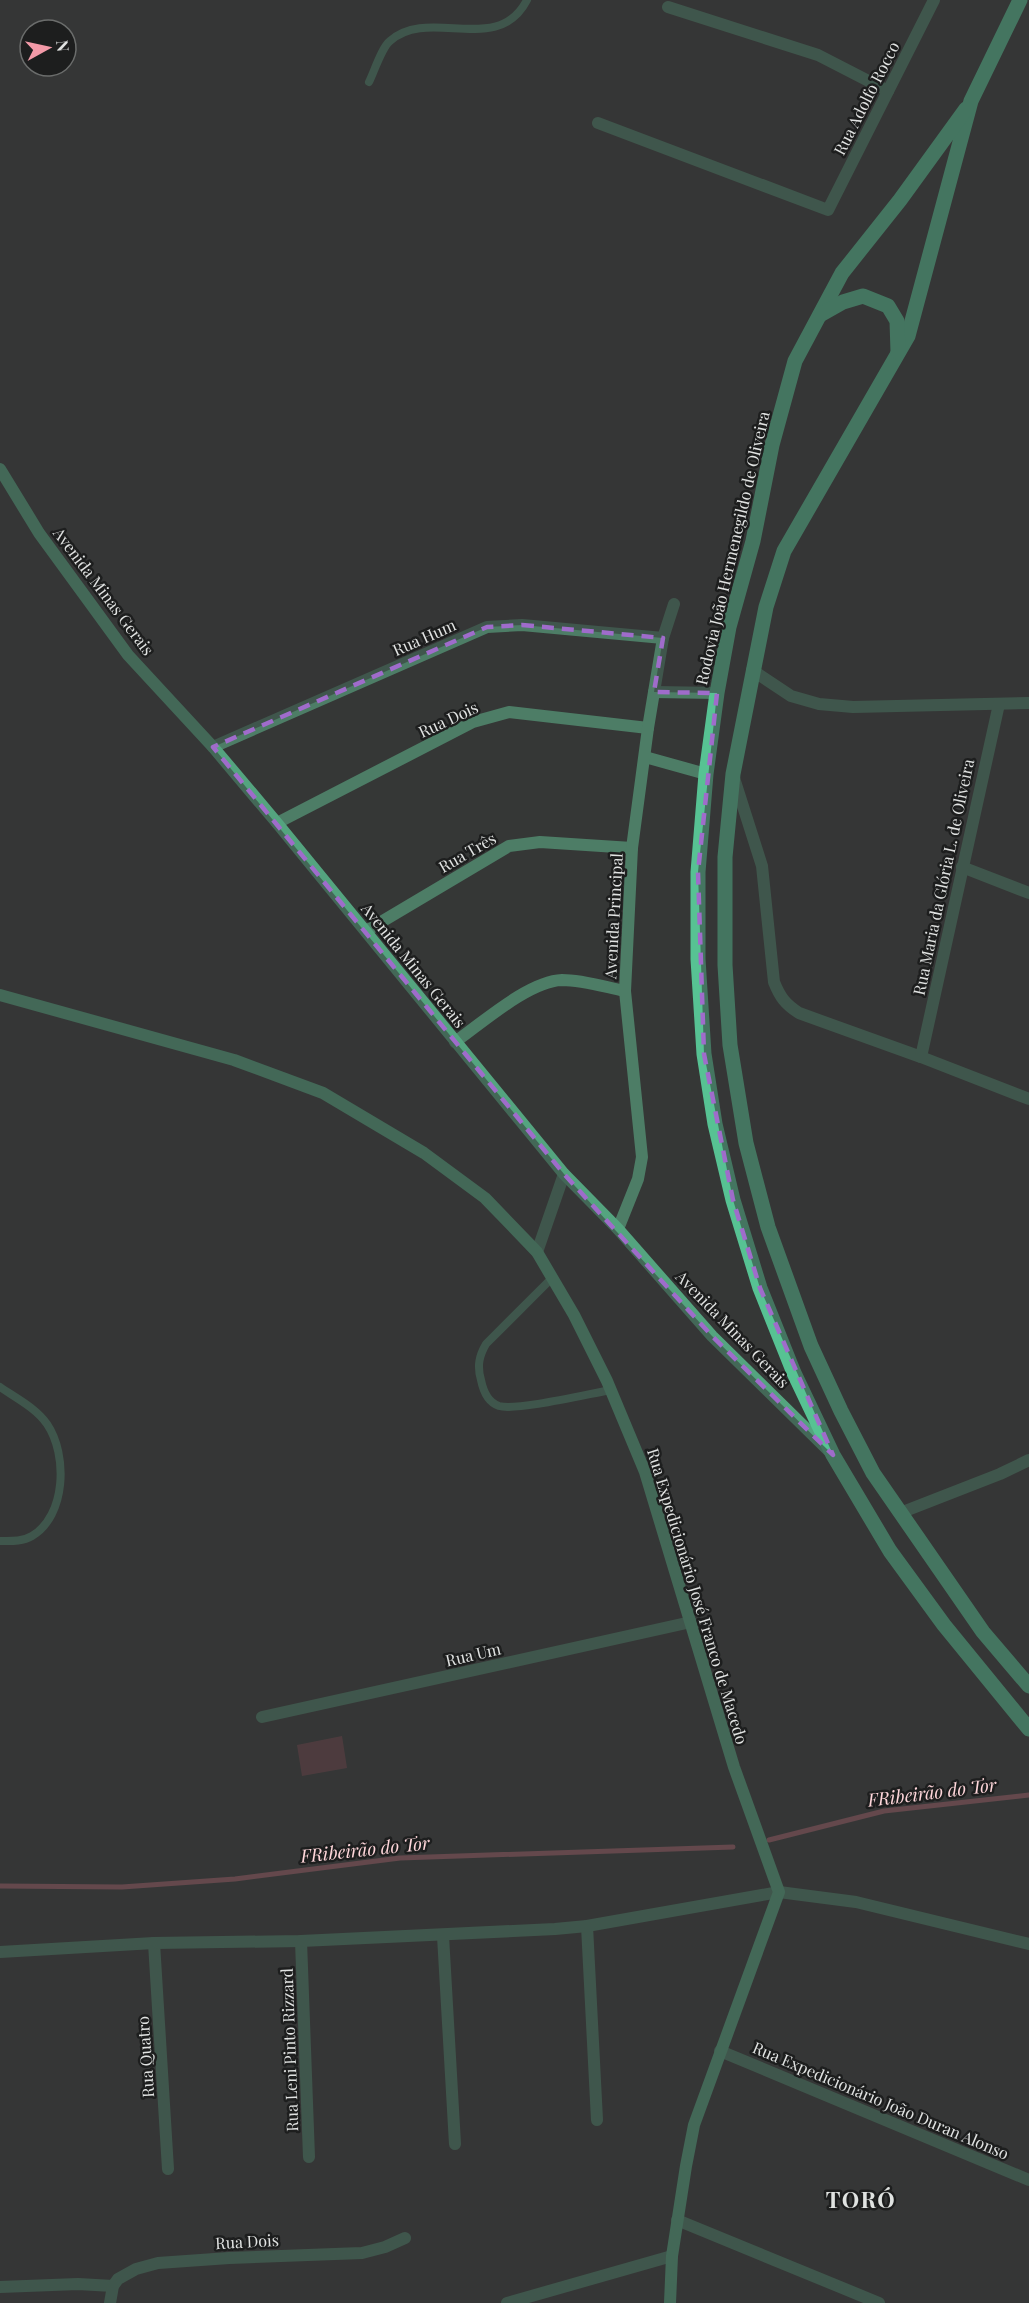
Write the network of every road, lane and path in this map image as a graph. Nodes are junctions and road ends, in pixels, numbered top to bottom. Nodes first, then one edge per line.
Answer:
1 (527, 0) edge
2 (934, 0) edge
3 (1020, 0) edge
4 (668, 7) dead end
5 (369, 82) dead end
6 (888, 91) junction
7 (971, 101) junction
8 (598, 123) dead end
9 (819, 315) junction
10 (898, 352) junction
11 (0, 469) edge
12 (674, 604) dead end
13 (663, 638) junction
14 (753, 670) junction
15 (654, 692) junction
16 (717, 693) junction
17 (999, 704) junction
18 (1029, 704) edge
19 (648, 728) junction
20 (213, 747) junction
21 (645, 757) junction
22 (706, 774) junction
23 (733, 774) junction
24 (278, 823) junction
25 (632, 848) junction
26 (962, 867) junction
27 (1029, 893) edge
28 (366, 932) junction
29 (625, 991) junction
30 (0, 994) edge
31 (455, 1042) junction
32 (921, 1057) junction
33 (1029, 1100) edge
34 (564, 1174) junction
35 (618, 1229) junction
36 (537, 1252) junction
37 (552, 1278) junction
38 (0, 1387) edge
39 (611, 1390) junction
40 (833, 1455) junction
41 (1029, 1460) edge
42 (900, 1513) junction
43 (0, 1541) edge
44 (691, 1622) junction
45 (1029, 1686) edge
46 (262, 1718) dead end
47 (1029, 1729) edge
48 (779, 1892) junction
49 (587, 1926) junction
50 (443, 1935) junction
51 (301, 1941) junction
52 (154, 1943) junction
53 (1029, 1944) edge
54 (0, 1952) edge
55 (720, 2051) junction
56 (597, 2120) dead end
57 (455, 2144) dead end
58 (309, 2157) dead end
59 (168, 2169) dead end
60 (1029, 2180) edge
61 (678, 2220) junction
62 (405, 2238) dead end
63 (672, 2256) junction
64 (112, 2286) junction
65 (0, 2287) edge
66 (110, 2303) edge
67 (507, 2303) edge
68 (670, 2303) edge
69 (879, 2303) edge

1 - 5 lane
2 - 6 street, Rua Adolfo Rocco
3 - 7 main road, Rodovia João Hermenegildo de Oliveira
4 - 6 street
6 - 8 street, Rua Adolfo Rocco
7 - 9 main road, Rodovia João Hermenegildo de Oliveira
7 - 10 main road, Rodovia João Hermenegildo de Oliveira
9 - 10 main road
9 - 16 main road, Rodovia João Hermenegildo de Oliveira
10 - 14 main road, Rodovia João Hermenegildo de Oliveira
11 - 20 street, Avenida Minas Gerais
12 - 13 street, Avenida Principal
13 - 15 street, Avenida Principal
13 - 20 street, Rua Hum
14 - 17 street
14 - 23 main road, Rodovia João Hermenegildo de Oliveira
15 - 16 street
15 - 19 street, Avenida Principal
16 - 22 main road, Rodovia João Hermenegildo de Oliveira
17 - 18 street
17 - 26 street, Rua Maria da Glória L. de Oliveira
19 - 21 street, Avenida Principal
19 - 24 street, Rua Dois
20 - 24 street, Avenida Minas Gerais
21 - 22 street
21 - 25 street, Avenida Principal
22 - 40 main road, Rodovia João Hermenegildo de Oliveira
23 - 32 street
23 - 42 main road, Rodovia João Hermenegildo de Oliveira
24 - 28 street, Avenida Minas Gerais
25 - 28 street, Rua Três
25 - 29 street, Avenida Principal
26 - 27 street
26 - 32 street, Rua Maria da Glória L. de Oliveira
28 - 31 street, Avenida Minas Gerais
29 - 31 street
29 - 35 street, Avenida Principal
30 - 36 street, Rua Expedicionário José Franco de Macedo
31 - 34 street, Avenida Minas Gerais
32 - 33 street
34 - 35 street, Avenida Minas Gerais
34 - 36 street
35 - 40 street, Avenida Minas Gerais
36 - 37 street, Rua Expedicionário José Franco de Macedo
37 - 39 street, Rua Expedicionário José Franco de Macedo
37 - 39 lane
38 - 43 lane
39 - 44 street, Rua Expedicionário José Franco de Macedo
40 - 47 main road, Rodovia João Hermenegildo de Oliveira
41 - 42 street
42 - 45 main road, Rodovia João Hermenegildo de Oliveira
44 - 46 street, Rua Um
44 - 48 street, Rua Expedicionário José Franco de Macedo
48 - 49 street
48 - 53 street
48 - 55 street
49 - 50 street
49 - 56 street
50 - 51 street
50 - 57 street
51 - 52 street
51 - 58 street, Rua Leni Pinto Rizzard
52 - 54 street
52 - 59 street, Rua Quatro
55 - 60 street, Rua Expedicionário João Duran Alonso
55 - 61 street
61 - 63 street
61 - 69 street
62 - 64 street, Rua Dois
63 - 67 street
63 - 68 street
64 - 65 street
64 - 66 street

